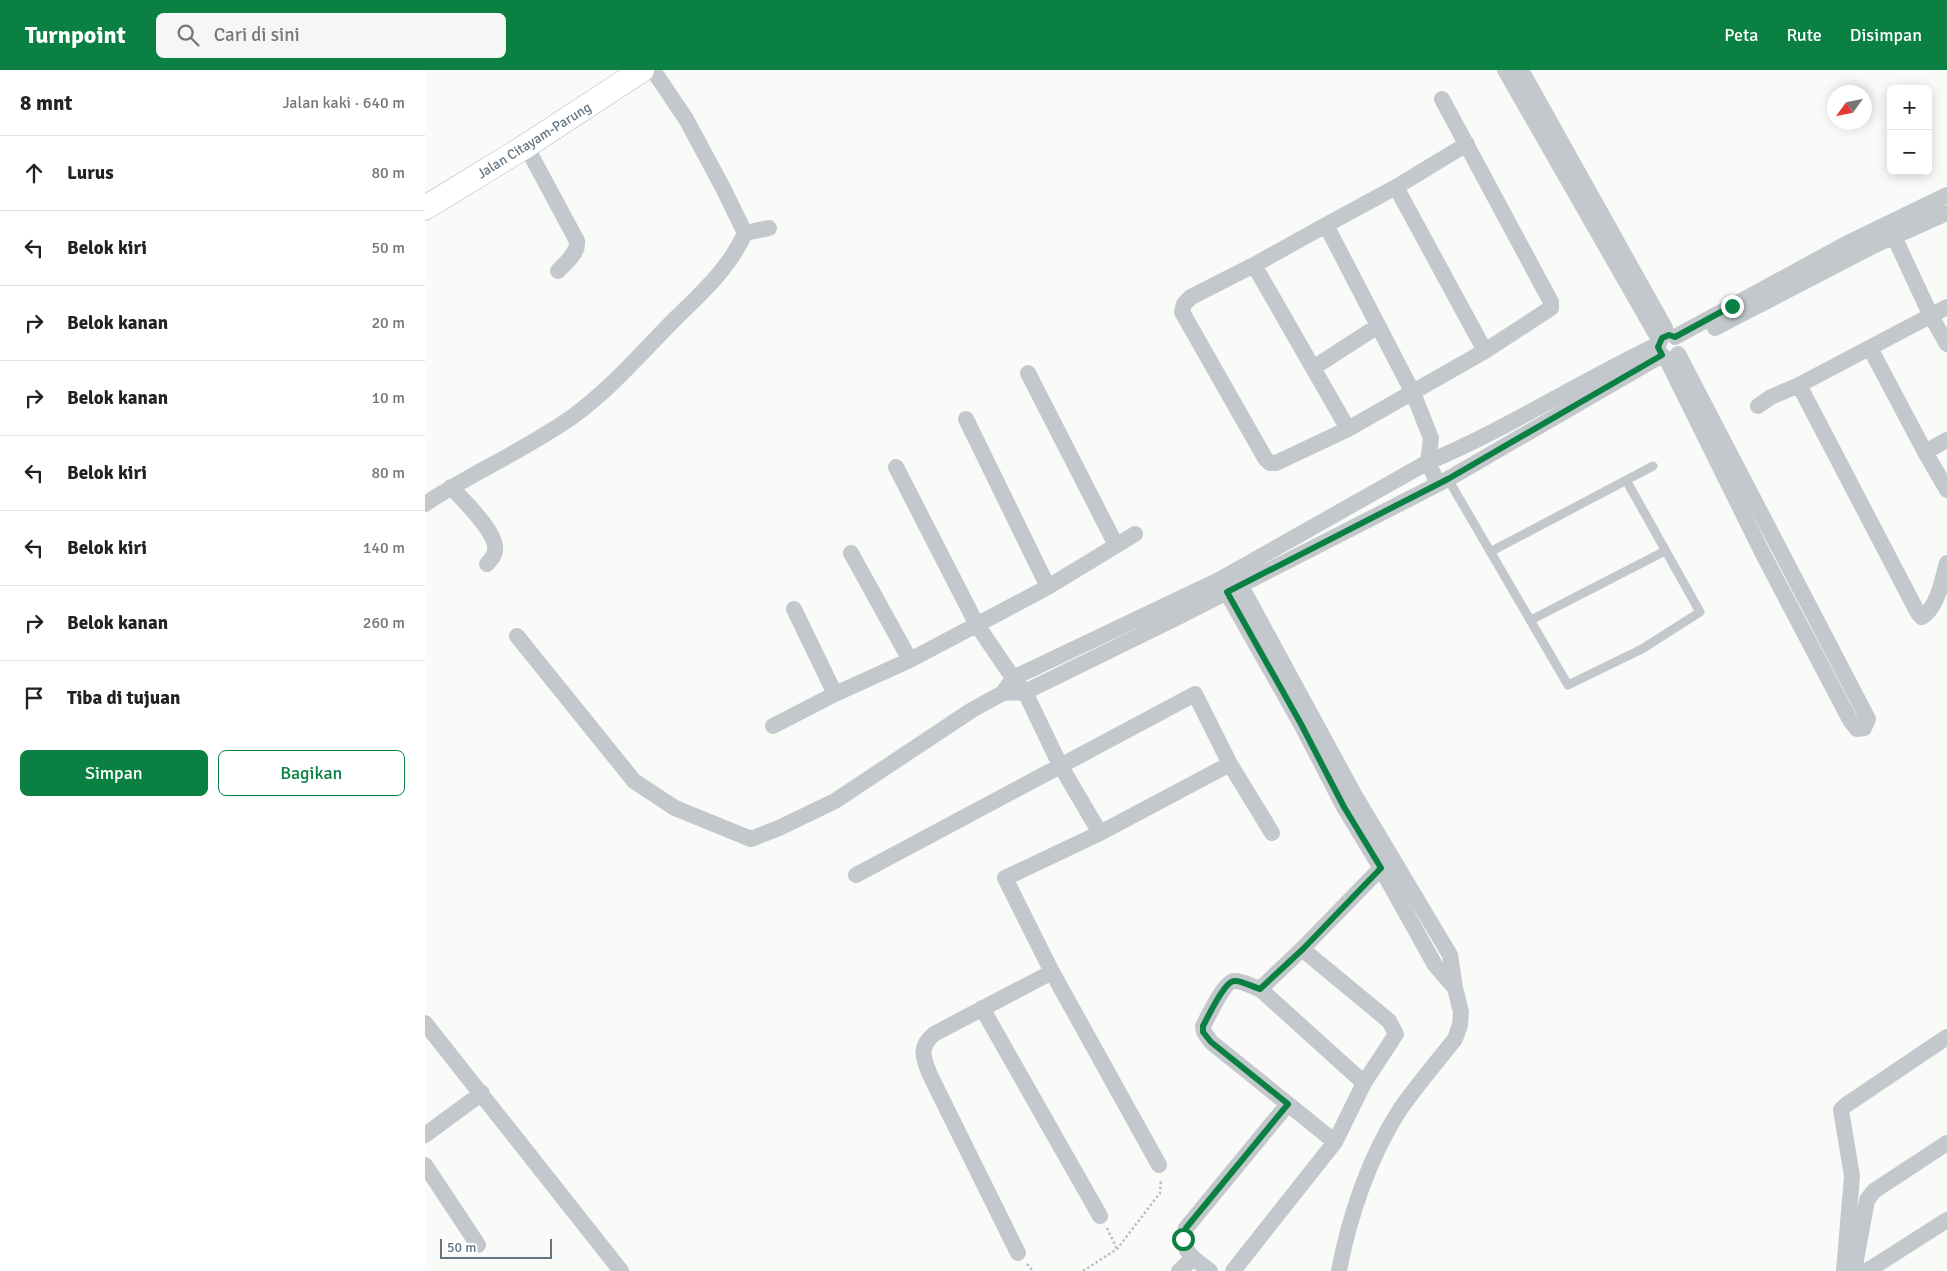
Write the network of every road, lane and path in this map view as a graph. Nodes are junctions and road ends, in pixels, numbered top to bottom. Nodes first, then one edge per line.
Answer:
1 (642, 70) edge
2 (653, 70) edge
3 (1505, 70) edge
4 (1521, 70) edge
5 (1442, 99) dead end
6 (1467, 144) junction
7 (526, 146) junction
8 (1396, 187) junction
9 (1947, 195) edge
10 (425, 208) edge
11 (1947, 213) edge
12 (1326, 224) junction
13 (769, 228) dead end
14 (1891, 231) junction
15 (745, 233) junction
16 (1254, 265) junction
17 (558, 271) dead end
18 (1947, 307) edge
19 (1931, 316) junction
20 (1378, 326) junction
21 (1947, 344) edge
22 (1669, 347) junction
23 (1870, 348) junction
24 (1485, 351) junction
25 (1313, 368) junction
26 (1028, 374) dead end
27 (1799, 385) junction
28 (1413, 393) junction
29 (1758, 406) dead end
30 (965, 419) dead end
31 (1348, 429) junction
32 (1431, 438) junction
33 (1947, 440) edge
34 (1460, 449) junction
35 (1925, 452) junction
36 (1428, 462) junction
37 (1470, 465) junction
38 (1653, 466) dead end
39 (896, 467) dead end
40 (1627, 480) junction
41 (1443, 481) junction
42 (451, 487) junction
43 (1947, 490) edge
44 (425, 504) edge
45 (1135, 534) dead end
46 (1116, 545) junction
47 (1665, 551) junction
48 (1490, 552) junction
49 (851, 553) dead end
50 (1947, 563) edge
51 (487, 564) dead end
52 (1230, 582) junction
53 (1048, 587) junction
54 (794, 609) dead end
55 (1531, 620) junction
56 (977, 625) junction
57 (517, 636) dead end
58 (910, 660) junction
59 (1013, 678) junction
60 (1025, 692) junction
61 (1003, 693) junction
62 (835, 694) junction
63 (773, 726) dead end
64 (1231, 764) junction
65 (1060, 765) junction
66 (1100, 833) junction
67 (1272, 833) dead end
68 (1381, 868) junction
69 (856, 875) dead end
70 (1303, 949) junction
71 (1052, 972) junction
72 (1455, 988) junction
73 (1260, 989) junction
74 (982, 1008) junction
75 (425, 1023) edge
76 (1947, 1037) edge
77 (1364, 1083) junction
78 (482, 1093) junction
79 (1288, 1104) junction
80 (425, 1135) edge
81 (1335, 1142) junction
82 (1947, 1144) edge
83 (425, 1165) edge
84 (1159, 1165) dead end
85 (1160, 1193) dead end
86 (1100, 1216) joint
87 (1947, 1220) edge
88 (478, 1245) dead end
89 (1117, 1249) junction
90 (1018, 1253) dead end
91 (1193, 1258) junction
92 (621, 1271) edge
93 (1083, 1271) edge
94 (1179, 1271) edge
95 (1210, 1271) edge
96 (1233, 1271) edge
97 (1339, 1271) edge
98 (1844, 1271) edge
99 (1854, 1271) edge
100 (1867, 1271) edge

1 - 7 main road, Jalan Citayam-Parung
2 - 15 street
3 - 22 street
4 - 22 street
5 - 6 street
6 - 8 street
6 - 24 street
7 - 10 main road, Jalan Citayam-Parung
7 - 17 street
8 - 12 street
8 - 24 street
9 - 14 street
11 - 14 street
12 - 16 street
12 - 20 street
13 - 15 street
14 - 19 street
14 - 22 street
15 - 42 street
16 - 25 street
16 - 31 street
18 - 19 street
19 - 21 street
19 - 23 street
20 - 25 street
20 - 28 street
22 - 22 street
22 - 34 street
22 - 37 street
23 - 27 street
23 - 35 street
24 - 28 street
25 - 31 street
26 - 46 street
27 - 29 street
27 - 50 street
28 - 31 street
28 - 32 street
30 - 53 street
32 - 34 street
32 - 36 street
33 - 35 street
34 - 36 street
34 - 37 street
35 - 43 street
36 - 41 street
36 - 52 street
37 - 41 street
38 - 40 lane
39 - 56 street
40 - 47 lane
40 - 48 lane
41 - 48 lane
41 - 52 street
42 - 44 street
42 - 51 street
45 - 46 street
46 - 53 street
47 - 55 lane
47 - 55 lane
48 - 55 lane
49 - 58 street
52 - 59 street
52 - 60 street
52 - 68 street
52 - 72 street
53 - 56 street
54 - 62 street
56 - 58 street
56 - 59 street
57 - 61 street
58 - 62 street
59 - 60 street
59 - 61 street
60 - 61 street
60 - 65 street
62 - 63 street
64 - 65 street
64 - 66 street
64 - 67 street
65 - 66 street
65 - 69 street
66 - 71 street
68 - 70 street
68 - 72 street
70 - 73 street
70 - 77 street
71 - 74 street
71 - 84 street
72 - 97 street
73 - 77 street
73 - 79 street
74 - 86 street
74 - 90 street
75 - 78 street
76 - 98 street
77 - 81 street
78 - 80 street
78 - 92 street
79 - 81 street
79 - 91 street
81 - 96 street
82 - 99 street
83 - 88 street
85 - 89 path
86 - 89 path
87 - 100 street
89 - 93 path
91 - 94 street
91 - 95 street

